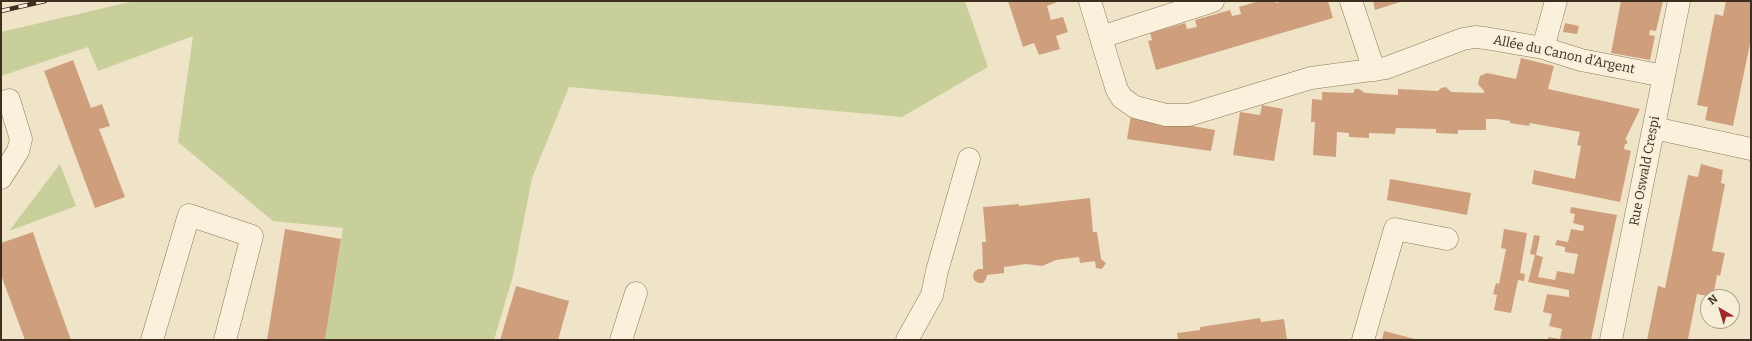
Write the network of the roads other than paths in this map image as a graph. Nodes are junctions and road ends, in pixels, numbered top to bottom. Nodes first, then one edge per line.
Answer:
1 (1090, 1) edge
2 (1214, 1) edge
3 (1351, 1) edge
4 (1556, 1) edge
5 (1679, 1) edge
6 (1101, 37) junction
7 (1543, 48) junction
8 (1374, 70) junction
9 (1664, 76) junction
10 (9, 100) dead end
11 (1654, 128) junction
12 (1751, 149) edge
13 (969, 159) dead end
14 (1, 178) edge
15 (1447, 239) dead end
16 (636, 293) dead end
17 (152, 340) edge
18 (225, 340) edge
19 (621, 340) edge
20 (907, 340) edge
21 (1363, 340) edge
22 (1611, 340) edge

1 - 6 street, Allée du Canon d'Argent
2 - 6 street
3 - 8 street
4 - 7 street
5 - 9 street, Rue Oswald Crespi
6 - 8 street, Allée du Canon d'Argent
7 - 8 street, Allée du Canon d'Argent
7 - 9 street, Allée du Canon d'Argent
9 - 11 street, Rue Oswald Crespi
10 - 14 street
11 - 12 street
11 - 22 street, Rue Oswald Crespi
13 - 20 street
15 - 21 street
16 - 19 street
17 - 18 street

